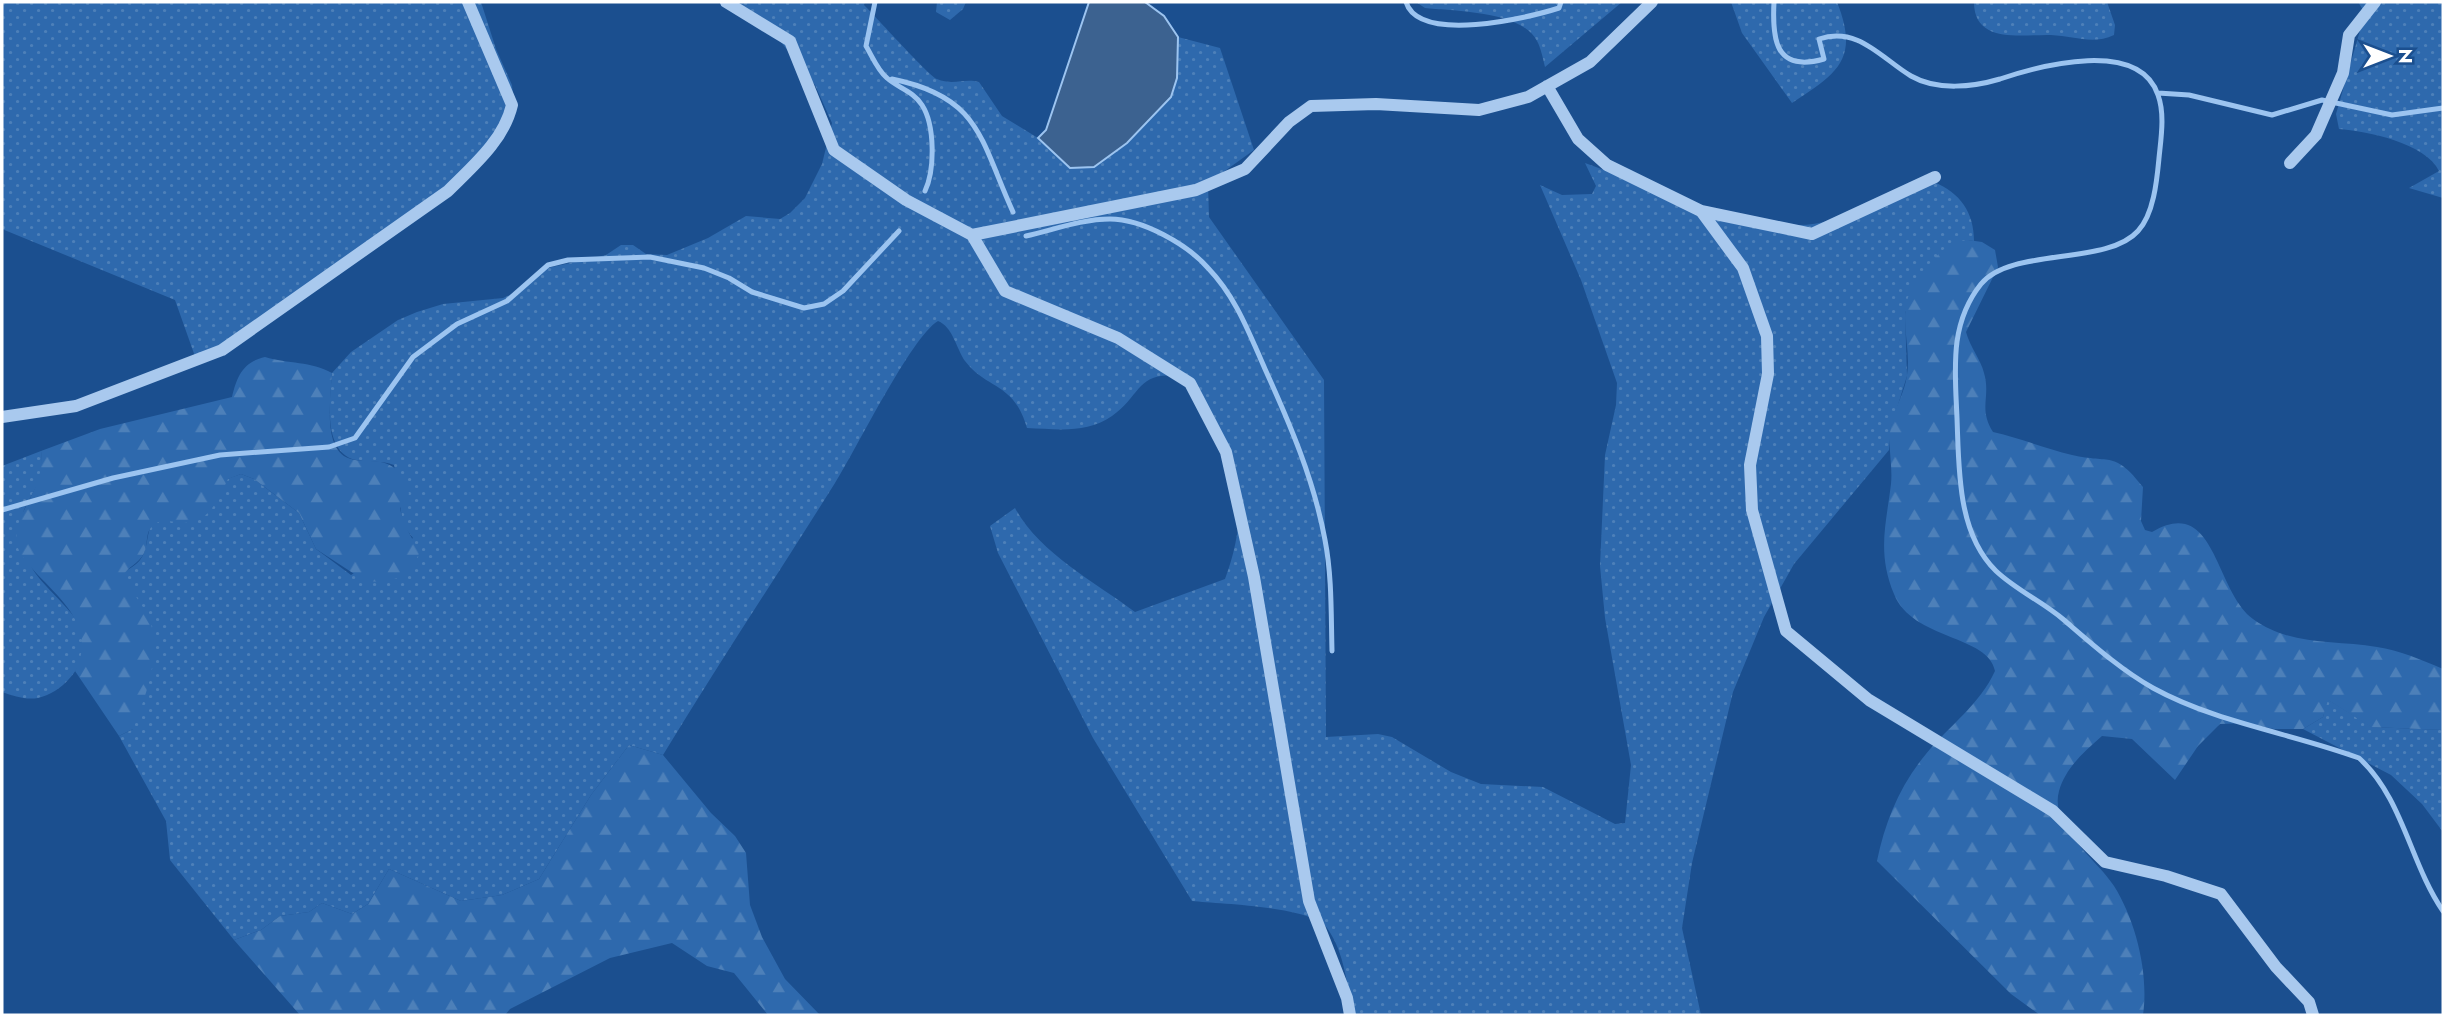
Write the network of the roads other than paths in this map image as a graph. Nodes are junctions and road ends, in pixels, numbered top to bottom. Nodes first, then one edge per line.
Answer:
1 (468, 2) edge
2 (726, 2) edge
3 (1652, 2) edge
4 (2375, 2) edge
5 (1547, 86) junction
6 (2290, 163) dead end
7 (1935, 177) dead end
8 (1701, 211) junction
9 (972, 235) junction
10 (2, 417) edge
11 (1350, 1015) edge
12 (2313, 1015) edge

1 - 10 street
2 - 9 street
3 - 5 street
4 - 6 street
5 - 8 street
5 - 9 street
7 - 8 street
8 - 12 street
9 - 11 street

